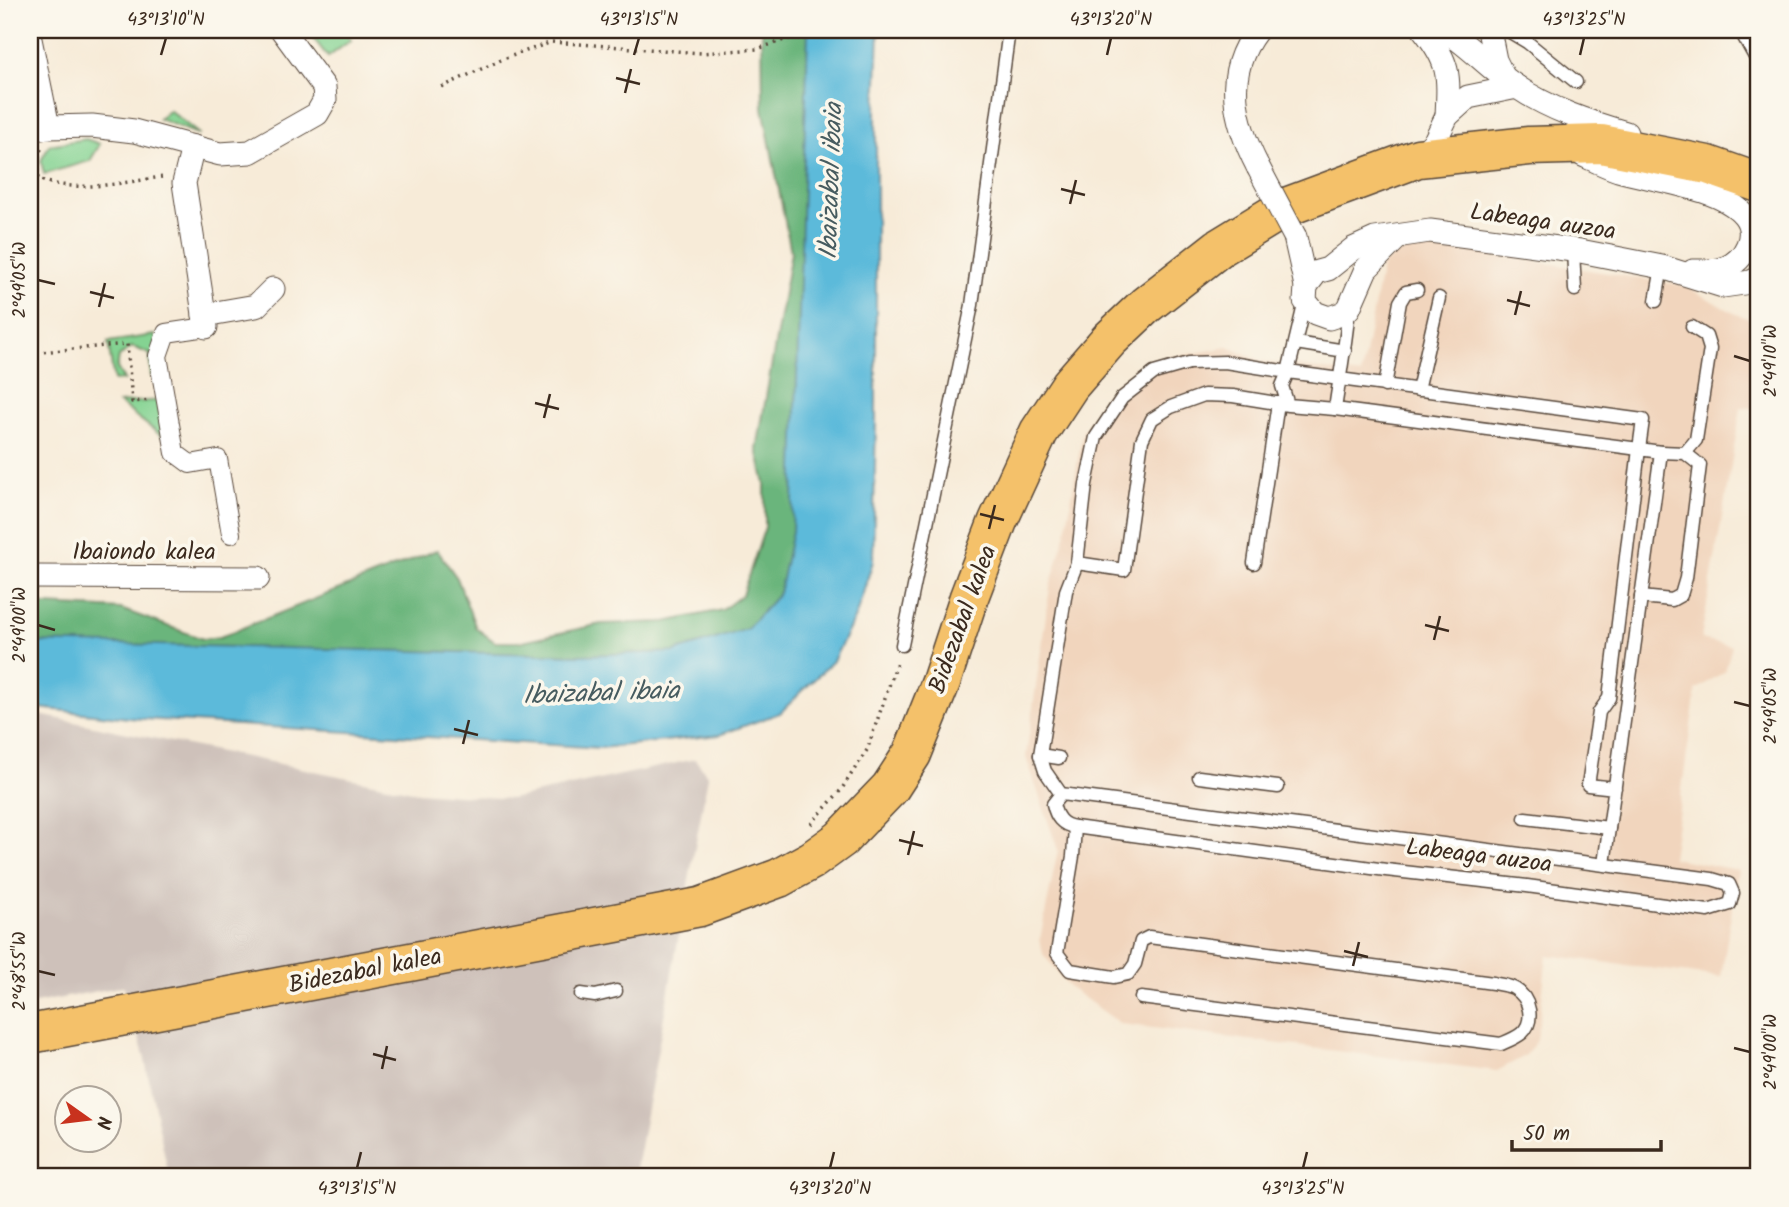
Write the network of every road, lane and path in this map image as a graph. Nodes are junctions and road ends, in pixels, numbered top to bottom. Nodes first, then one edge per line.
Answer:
1 (282, 30) edge
2 (815, 30) edge
3 (1009, 30) edge
4 (1257, 30) edge
5 (1424, 30) edge
6 (1489, 30) edge
7 (1507, 30) edge
8 (1740, 30) edge
9 (1461, 32) edge
10 (30, 38) edge
11 (1759, 64) edge
12 (1448, 72) junction
13 (1510, 82) junction
14 (1576, 82) dead end
15 (442, 87) dead end
16 (1447, 116) junction
17 (39, 129) edge
18 (1529, 146) junction
19 (193, 147) junction
20 (1583, 155) junction
21 (1418, 158) junction
22 (1708, 164) junction
23 (186, 175) junction
24 (1759, 183) edge
25 (1759, 201) edge
26 (1295, 237) junction
27 (1398, 237) junction
28 (1573, 250) junction
29 (1328, 269) junction
30 (1670, 269) junction
31 (1757, 282) edge
32 (273, 289) dead end
33 (1417, 290) dead end
34 (1575, 290) dead end
35 (1306, 293) junction
36 (1438, 298) dead end
37 (1352, 301) junction
38 (1656, 301) dead end
39 (205, 321) junction
40 (1692, 327) dead end
41 (1296, 343) junction
42 (1345, 351) junction
43 (30, 353) edge
44 (1287, 372) junction
45 (1339, 380) junction
46 (1385, 386) junction
47 (1418, 390) junction
48 (166, 399) junction
49 (1283, 404) junction
50 (1335, 409) junction
51 (1639, 449) junction
52 (1661, 452) junction
53 (1685, 453) junction
54 (231, 534) dead end
55 (1077, 563) junction
56 (1254, 563) dead end
57 (30, 571) edge
58 (30, 577) edge
59 (258, 578) dead end
60 (1641, 597) junction
61 (902, 645) joint
62 (1040, 755) junction
63 (1059, 758) dead end
64 (1199, 776) dead end
65 (1278, 787) dead end
66 (1615, 788) junction
67 (1061, 794) junction
68 (1525, 818) dead end
69 (1075, 827) junction
70 (1609, 828) junction
71 (804, 831) dead end
72 (1604, 864) junction
73 (616, 991) dead end
74 (581, 994) dead end
75 (1141, 998) dead end
76 (30, 1034) edge

1 - 19 street
2 - 15 path
3 - 61 lane, Bidezabal kalea
4 - 26 street, bridge
5 - 12 street
6 - 13 street
7 - 14 lane
8 - 11 lane
9 - 12 street
9 - 13 street
10 - 17 street
12 - 16 street
13 - 16 street
13 - 22 street
16 - 21 street
17 - 19 street
17 - 23 path
18 - 20 highway
18 - 21 highway, Bidezabal kalea
18 - 22 highway
19 - 23 street
20 - 25 highway
20 - 30 street, Labeaga auzoa
21 - 76 highway, Bidezabal kalea
22 - 24 highway
23 - 39 street
26 - 29 street
26 - 35 street
27 - 28 street, Labeaga auzoa
27 - 29 street, Labeaga auzoa
27 - 37 street
28 - 30 street, Labeaga auzoa
28 - 34 lane
29 - 35 street
29 - 37 street
30 - 31 street, Labeaga auzoa
30 - 38 lane
32 - 39 street
33 - 46 lane
35 - 37 street
35 - 41 lane
36 - 47 lane
37 - 42 lane
39 - 48 street
40 - 53 lane
41 - 42 lane
41 - 44 lane
42 - 45 lane
43 - 48 path
44 - 45 lane
44 - 49 lane
44 - 55 lane
45 - 46 lane
45 - 50 lane
46 - 47 lane
47 - 51 lane
48 - 54 street
49 - 50 lane
49 - 55 lane
49 - 56 lane
50 - 51 lane
51 - 52 lane
51 - 66 lane
52 - 53 lane
52 - 60 lane
53 - 60 lane
55 - 62 lane
57 - 58 street
58 - 59 street, Ibaiondo kalea
60 - 66 lane
61 - 71 path, Bidezabal kalea
62 - 63 lane
62 - 67 lane
64 - 65 lane
66 - 70 lane
67 - 69 lane
67 - 72 lane, Labeaga auzoa
68 - 70 lane
69 - 72 lane, Labeaga auzoa
69 - 75 lane
70 - 72 lane
73 - 74 lane

